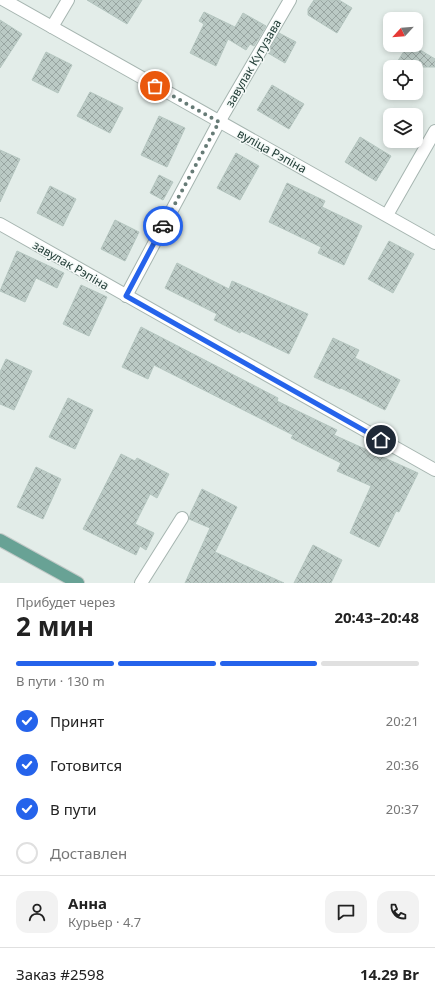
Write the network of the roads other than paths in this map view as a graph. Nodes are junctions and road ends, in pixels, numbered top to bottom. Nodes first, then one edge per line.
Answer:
1 (4, 0) edge
2 (68, 0) edge
3 (290, 0) edge
4 (52, 28) junction
5 (219, 122) junction
6 (435, 131) edge
7 (387, 215) junction
8 (0, 224) edge
9 (435, 243) edge
10 (126, 296) junction
11 (435, 470) edge
12 (182, 518) dead end
13 (0, 540) edge
14 (78, 583) edge
15 (141, 583) edge

1 - 4 street, вуліца Рэпіна
2 - 4 street
3 - 5 street, завулак Кутузава
4 - 5 street, вуліца Рэпіна
5 - 7 street, вуліца Рэпіна
5 - 10 street, завулак Кутузава
6 - 7 street
7 - 9 street, вуліца Рэпіна
8 - 10 street, завулак Рэпіна
10 - 11 street, завулак Рэпіна
12 - 15 street
13 - 14 main road

